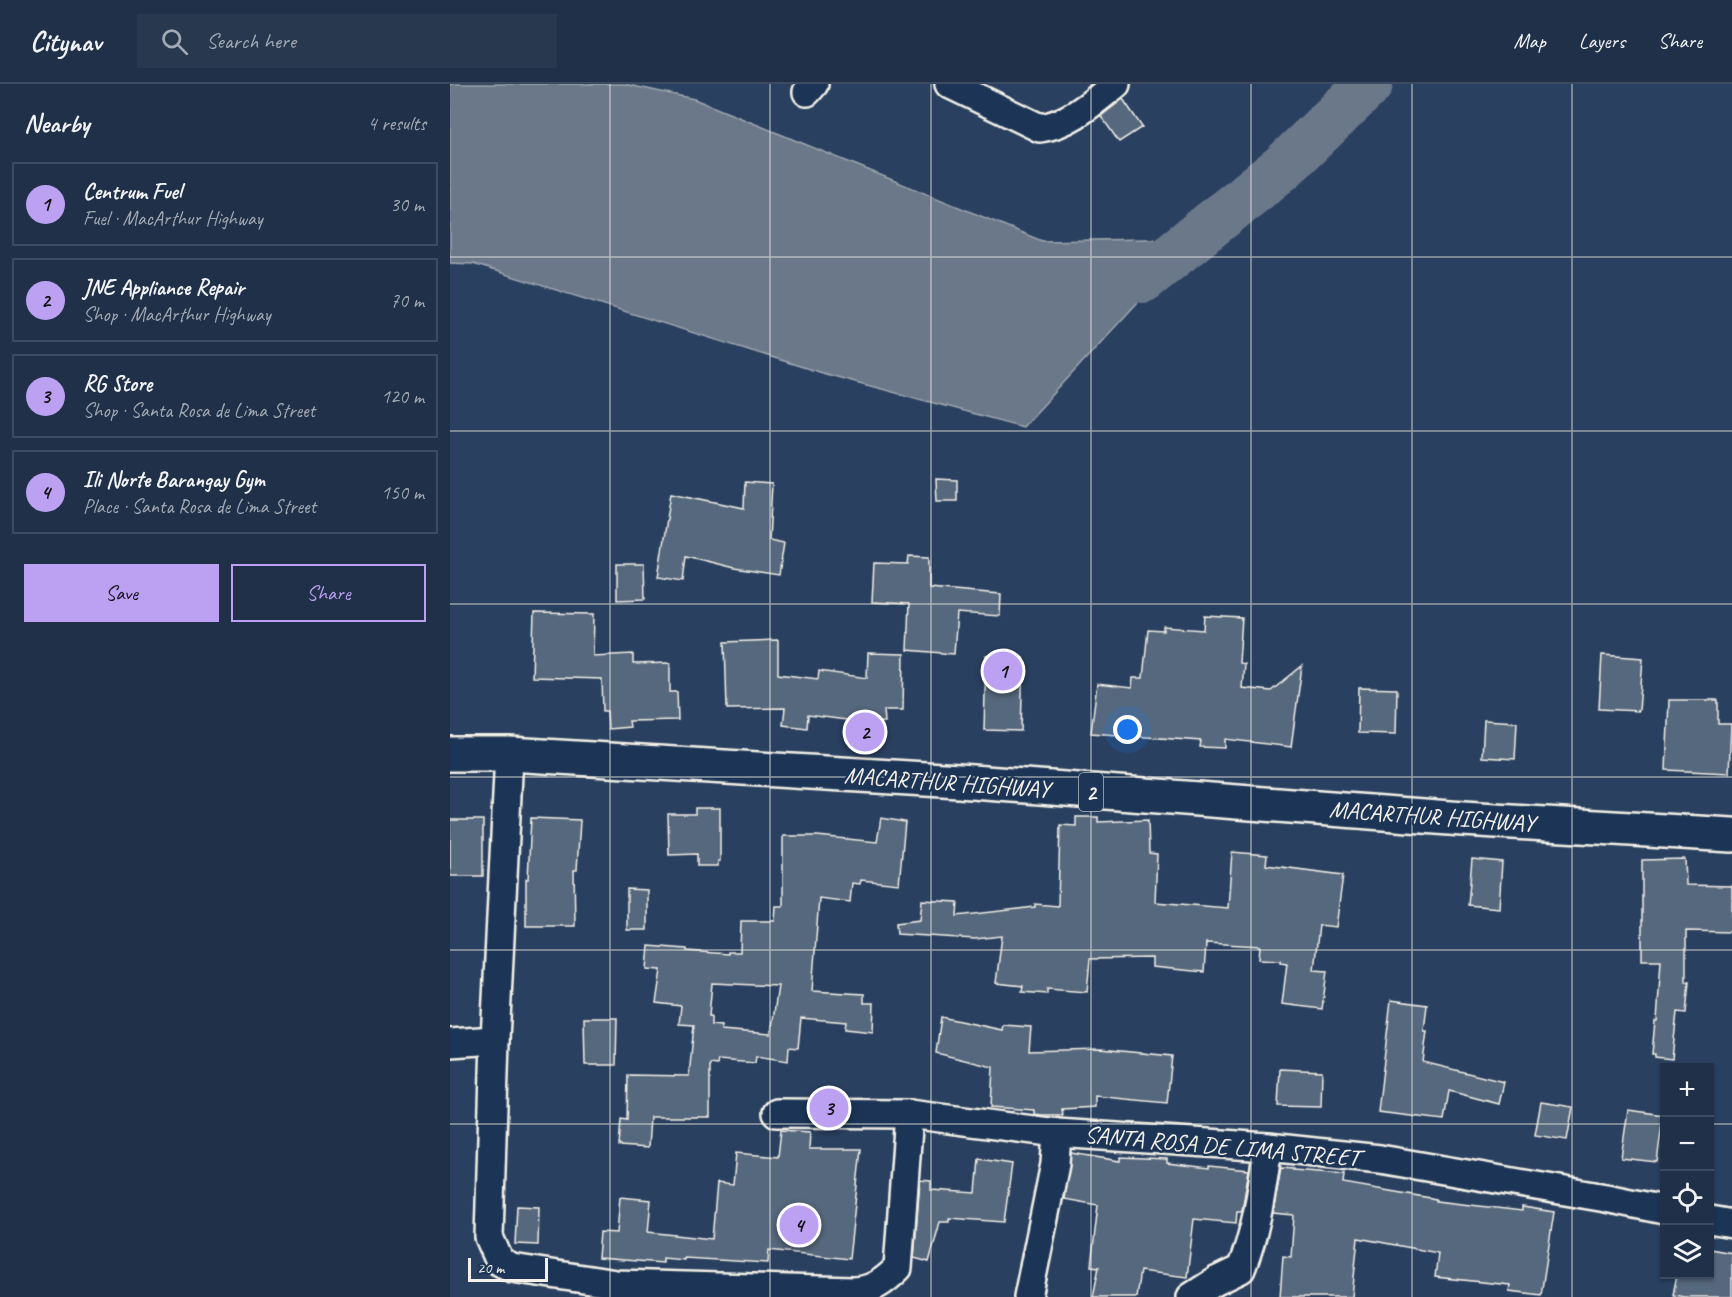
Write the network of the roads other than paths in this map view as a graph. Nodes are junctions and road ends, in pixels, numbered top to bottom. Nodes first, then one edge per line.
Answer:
1 (949, 84) edge
2 (1116, 84) edge
3 (450, 754) edge
4 (509, 754) junction
5 (1732, 835) edge
6 (495, 1040) junction
7 (450, 1043) edge
8 (777, 1113) dead end
9 (909, 1114) junction
10 (1057, 1133) junction
11 (1268, 1147) junction
12 (1660, 1209) edge
13 (1714, 1221) edge
14 (1732, 1224) edge
15 (616, 1291) edge
16 (1028, 1297) edge
17 (1191, 1297) edge

1 - 2 street
3 - 4 highway, MACARTHUR HIGHWAY / 2
4 - 5 highway, MACARTHUR HIGHWAY / 2
4 - 6 street
6 - 7 street
6 - 15 street
8 - 9 street, SANTA ROSA DE LIMA STREET
9 - 10 street, SANTA ROSA DE LIMA STREET
9 - 15 street
10 - 11 street, SANTA ROSA DE LIMA STREET
10 - 16 street
11 - 12 street, SANTA ROSA DE LIMA STREET
11 - 17 street
13 - 14 street

